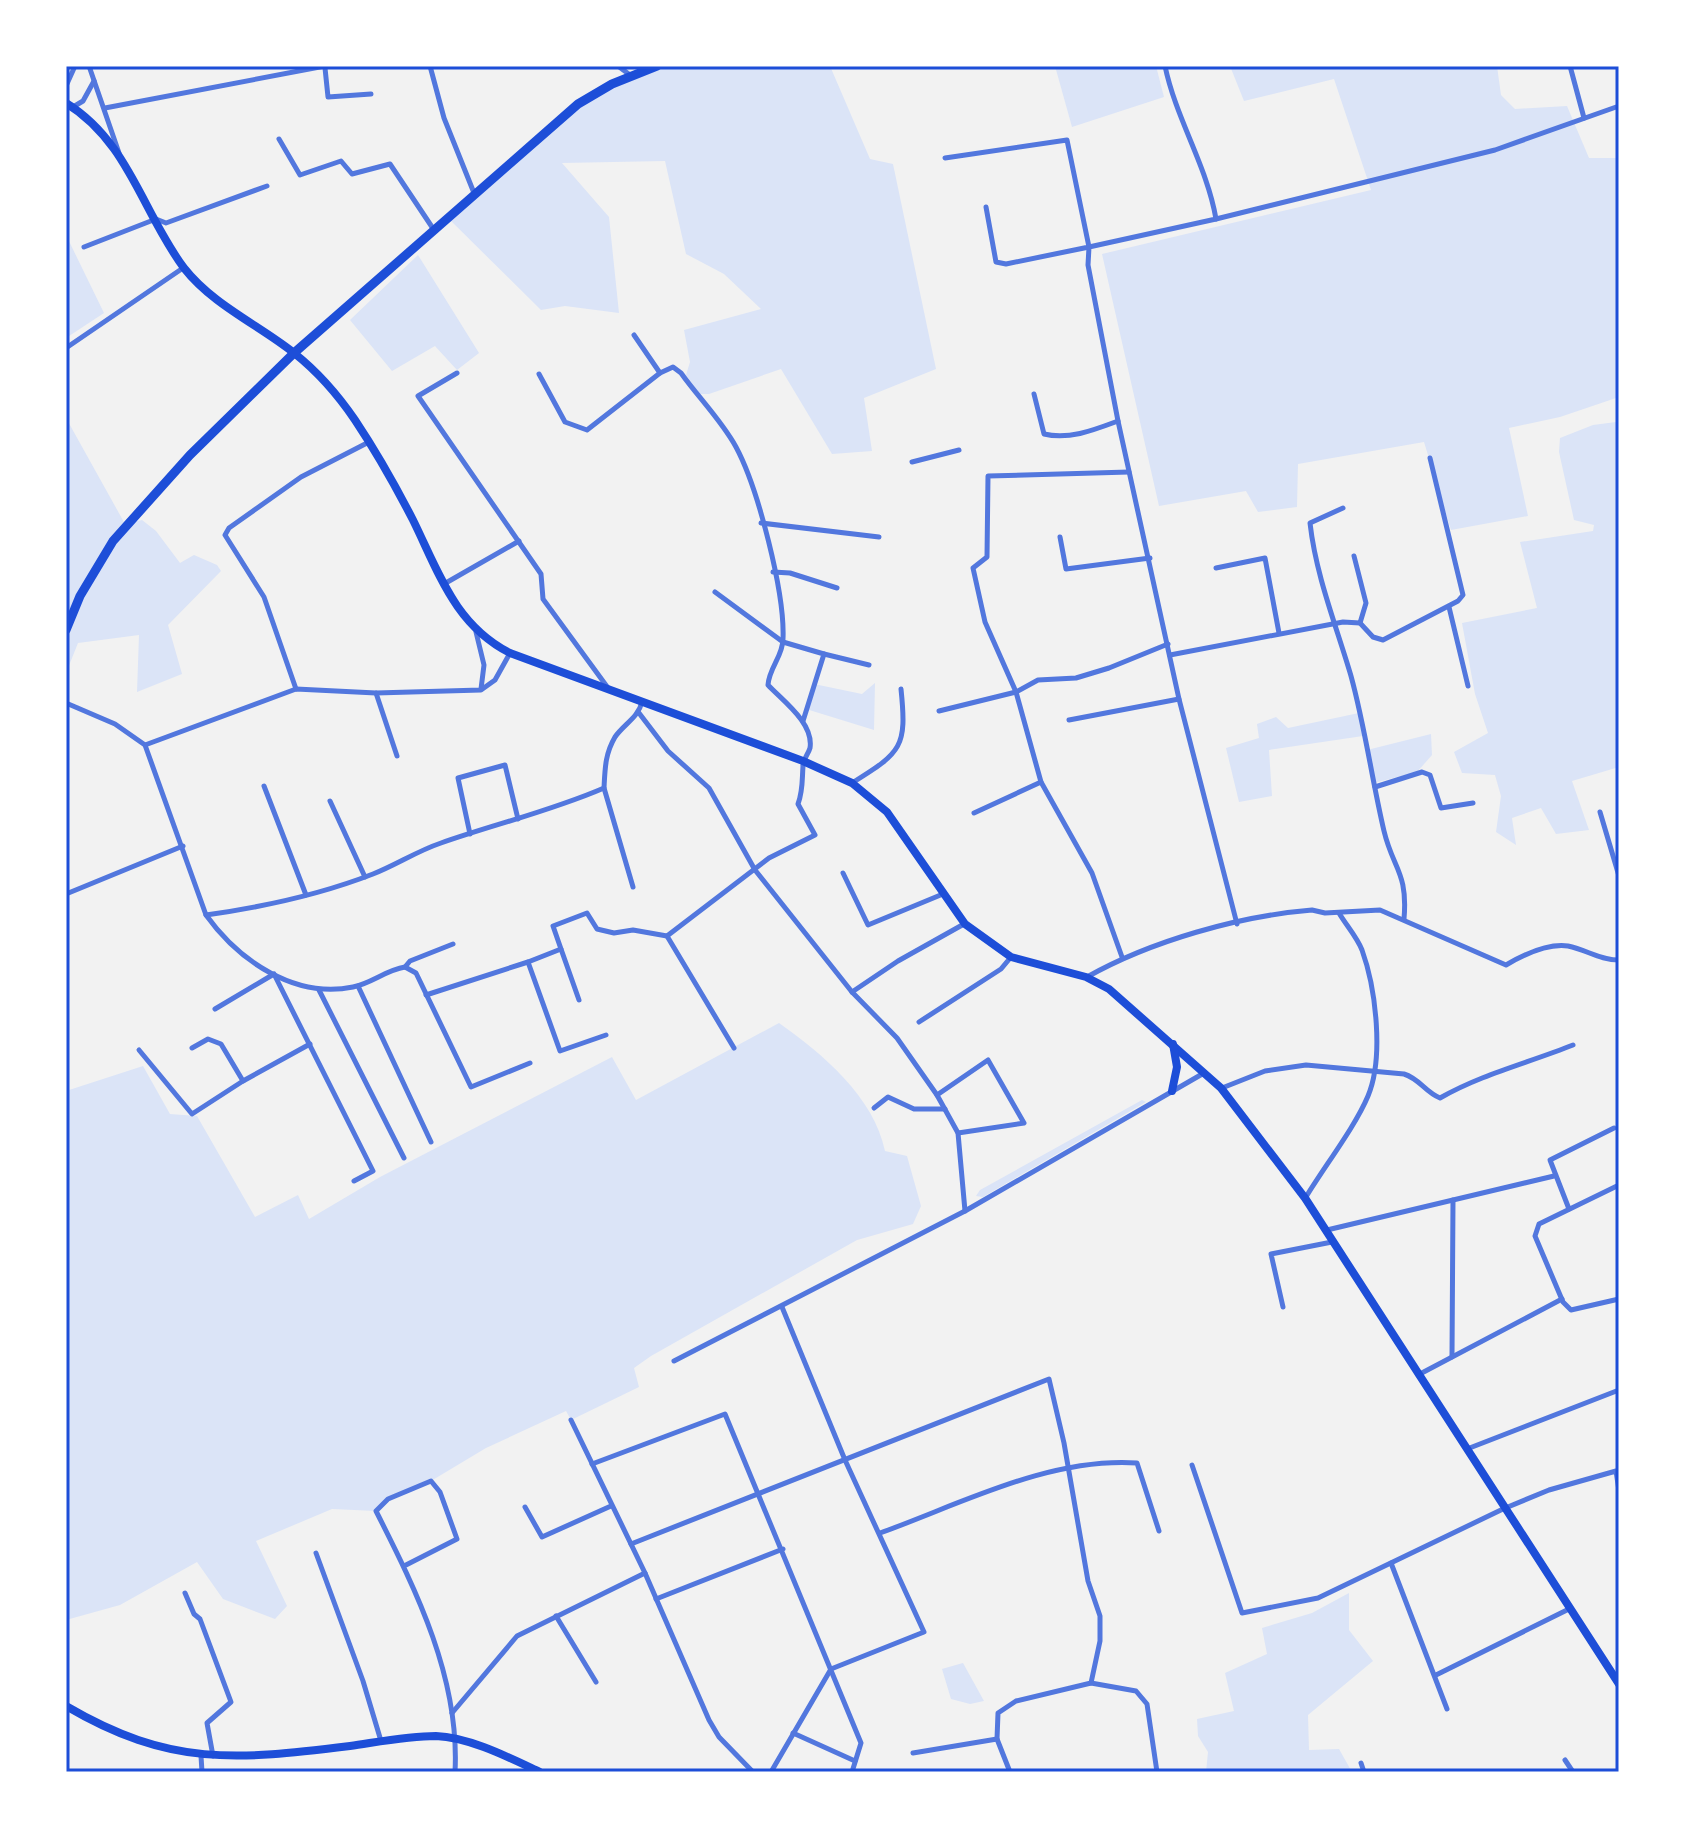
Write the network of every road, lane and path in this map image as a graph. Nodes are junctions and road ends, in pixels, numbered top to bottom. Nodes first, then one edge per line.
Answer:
1 (75, 66) edge
2 (89, 66) edge
3 (430, 66) edge
4 (618, 66) edge
5 (657, 66) edge
6 (1165, 66) edge
7 (1570, 66) edge
8 (325, 67) edge
9 (630, 76) junction
10 (94, 80) junction
11 (66, 86) edge
12 (371, 94) dead end
13 (70, 105) edge
14 (1619, 106) edge
15 (105, 108) junction
16 (1582, 119) junction
17 (279, 139) dead end
18 (120, 154) junction
19 (945, 158) dead end
20 (267, 186) dead end
21 (474, 193) junction
22 (986, 207) dead end
23 (156, 219) junction
24 (1216, 219) junction
25 (435, 230) junction
26 (84, 247) dead end
27 (1089, 247) junction
28 (184, 267) junction
29 (634, 335) dead end
30 (66, 348) edge
31 (294, 353) junction
32 (457, 373) dead end
33 (660, 373) junction
34 (539, 374) dead end
35 (1034, 394) dead end
36 (1118, 421) junction
37 (369, 442) junction
38 (959, 450) dead end
39 (1430, 458) dead end
40 (912, 462) dead end
41 (1129, 472) junction
42 (1343, 508) dead end
43 (761, 523) junction
44 (879, 537) dead end
45 (1060, 537) dead end
46 (519, 541) junction
47 (1354, 556) dead end
48 (1150, 558) junction
49 (1216, 568) dead end
50 (773, 572) junction
51 (443, 584) junction
52 (837, 588) dead end
53 (715, 592) dead end
54 (1449, 607) junction
55 (1360, 623) junction
56 (1334, 625) junction
57 (66, 630) edge
58 (476, 632) junction
59 (1279, 633) junction
60 (783, 642) junction
61 (1168, 644) junction
62 (510, 653) junction
63 (824, 654) junction
64 (1170, 655) junction
65 (869, 665) dead end
66 (1468, 686) dead end
67 (296, 689) junction
68 (608, 689) junction
69 (901, 689) dead end
70 (481, 690) junction
71 (1016, 692) junction
72 (376, 693) junction
73 (1179, 699) junction
74 (642, 702) junction
75 (66, 703) edge
76 (939, 711) dead end
77 (639, 713) junction
78 (1069, 720) dead end
79 (803, 722) junction
80 (145, 745) junction
81 (397, 756) dead end
82 (803, 761) junction
83 (1041, 782) junction
84 (852, 783) junction
85 (264, 786) dead end
86 (1375, 787) junction
87 (604, 788) junction
88 (330, 801) dead end
89 (1473, 803) dead end
90 (1600, 812) dead end
91 (974, 813) dead end
92 (518, 819) junction
93 (470, 834) junction
94 (183, 846) junction
95 (755, 870) junction
96 (843, 873) dead end
97 (1619, 876) edge
98 (365, 877) junction
99 (633, 887) dead end
100 (66, 894) edge
101 (944, 894) junction
102 (306, 895) junction
103 (1339, 913) junction
104 (206, 915) junction
105 (1404, 919) junction
106 (965, 924) junction
107 (1237, 924) junction
108 (667, 936) junction
109 (453, 944) dead end
110 (561, 949) junction
111 (1011, 957) junction
112 (1122, 957) junction
113 (1619, 960) edge
114 (528, 962) junction
115 (405, 967) junction
116 (274, 974) junction
117 (1086, 977) junction
118 (358, 986) junction
119 (319, 989) junction
120 (852, 992) junction
121 (426, 995) junction
122 (579, 1000) dead end
123 (215, 1009) dead end
124 (919, 1022) dead end
125 (606, 1035) dead end
126 (310, 1044) junction
127 (1173, 1044) junction
128 (1573, 1045) dead end
129 (192, 1048) dead end
130 (734, 1048) dead end
131 (139, 1050) dead end
132 (530, 1063) dead end
133 (1204, 1072) junction
134 (1375, 1073) junction
135 (243, 1081) junction
136 (1221, 1088) junction
137 (1172, 1091) junction
138 (937, 1095) junction
139 (874, 1108) dead end
140 (945, 1109) junction
141 (1614, 1128) dead end
142 (958, 1133) junction
143 (431, 1142) dead end
144 (404, 1158) dead end
145 (1554, 1176) junction
146 (354, 1181) dead end
147 (1619, 1185) edge
148 (1305, 1198) junction
149 (1453, 1200) junction
150 (1569, 1209) junction
151 (965, 1211) junction
152 (1326, 1230) junction
153 (1333, 1242) junction
154 (1562, 1299) junction
155 (1619, 1299) edge
156 (782, 1307) junction
157 (1283, 1307) dead end
158 (1452, 1357) junction
159 (674, 1361) dead end
160 (1418, 1375) junction
161 (1619, 1390) edge
162 (571, 1420) dead end
163 (1465, 1450) junction
164 (845, 1460) junction
165 (592, 1464) junction
166 (1192, 1465) dead end
167 (1068, 1467) junction
168 (1619, 1491) edge
169 (758, 1492) junction
170 (611, 1506) junction
171 (525, 1507) dead end
172 (1503, 1509) junction
173 (1159, 1531) dead end
174 (880, 1533) junction
175 (631, 1544) junction
176 (783, 1549) junction
177 (316, 1553) dead end
178 (1391, 1563) junction
179 (404, 1566) junction
180 (645, 1573) junction
181 (185, 1593) dead end
182 (656, 1599) junction
183 (1569, 1609) junction
184 (556, 1616) junction
185 (831, 1669) junction
186 (1436, 1675) junction
187 (596, 1682) dead end
188 (1091, 1683) junction
189 (1619, 1684) edge
190 (66, 1706) edge
191 (1447, 1709) dead end
192 (451, 1713) junction
193 (793, 1733) junction
194 (997, 1739) junction
195 (455, 1740) junction
196 (381, 1742) junction
197 (913, 1753) dead end
198 (201, 1756) junction
199 (213, 1757) junction
200 (1565, 1760) dead end
201 (855, 1761) junction
202 (1361, 1763) dead end
203 (202, 1772) edge
204 (455, 1772) edge
205 (540, 1772) edge
206 (753, 1772) edge
207 (771, 1772) edge
208 (852, 1772) edge
209 (1010, 1772) edge
210 (1157, 1772) edge
211 (1364, 1772) edge
212 (1573, 1772) edge

1 - 11 street
2 - 10 street
3 - 21 street
4 - 9 street
5 - 9 main road
6 - 24 street
7 - 16 street
8 - 12 street
8 - 15 street
9 - 21 main road
10 - 13 street
10 - 15 street
13 - 18 main road
14 - 16 street
15 - 18 street
16 - 24 street
17 - 25 street
18 - 23 main road
19 - 27 street
20 - 23 street
21 - 25 main road
22 - 27 street
23 - 26 street
23 - 28 main road
24 - 27 street
25 - 31 main road
27 - 36 street
28 - 30 street
28 - 31 main road
29 - 33 street
31 - 37 main road
31 - 57 main road
32 - 46 street
33 - 34 street
33 - 43 street
35 - 36 street
36 - 41 street
37 - 51 main road
37 - 67 street
38 - 40 street
39 - 54 street
41 - 48 street
41 - 71 street
42 - 56 street
43 - 44 street
43 - 50 street
45 - 48 street
46 - 51 street
46 - 68 street
47 - 55 street
48 - 61 street
49 - 59 street
50 - 52 street
50 - 60 street
51 - 58 main road
53 - 60 street
54 - 55 street
54 - 66 street
55 - 56 street
56 - 59 street
56 - 86 street
58 - 62 main road
58 - 70 street
59 - 64 street
60 - 63 street
60 - 79 street
61 - 64 street
61 - 71 street
62 - 68 main road
62 - 70 street
63 - 65 street
63 - 79 street
64 - 73 street
67 - 72 street
67 - 80 street
68 - 74 main road
69 - 84 street
70 - 72 street
71 - 76 street
71 - 83 street
72 - 81 street
73 - 78 street
73 - 107 street
74 - 77 street
74 - 82 main road
75 - 80 street
77 - 87 street
77 - 95 street
79 - 82 street
80 - 94 street
82 - 84 main road
82 - 95 street
83 - 91 street
83 - 112 street
84 - 101 main road
85 - 102 street
86 - 89 street
86 - 105 street
87 - 92 street
87 - 99 street
88 - 98 street
90 - 97 street
92 - 93 street
92 - 93 street
93 - 98 street
94 - 100 street
94 - 104 street
95 - 108 street
95 - 120 street
96 - 101 street
98 - 102 street
101 - 106 main road
102 - 104 street
103 - 105 street
103 - 107 street
103 - 134 street
104 - 116 street
105 - 113 street
106 - 111 main road
106 - 120 street
107 - 112 street
108 - 110 street
108 - 130 street
109 - 115 street
110 - 114 street
110 - 122 street
111 - 117 main road
111 - 124 street
112 - 117 street
114 - 121 street
114 - 125 street
115 - 118 street
115 - 121 street
116 - 119 street
116 - 123 street
116 - 126 street
117 - 127 main road
118 - 119 street
118 - 143 street
119 - 144 street
120 - 138 street
121 - 132 street
126 - 135 street
126 - 146 street
127 - 133 main road
127 - 137 main road
128 - 134 street
129 - 135 street
131 - 135 street
133 - 136 main road
133 - 137 street
134 - 136 street
134 - 148 street
136 - 148 main road
137 - 151 street
138 - 140 street
138 - 142 street
139 - 140 street
140 - 142 street
141 - 145 street
142 - 151 street
145 - 149 street
145 - 150 street
147 - 150 street
148 - 152 main road
149 - 152 street
149 - 158 street
150 - 154 street
151 - 156 street
152 - 153 main road
153 - 157 street
153 - 160 main road
154 - 155 street
154 - 158 street
156 - 159 street
156 - 164 street
158 - 160 street
160 - 163 main road
161 - 163 street
162 - 165 street
163 - 172 main road
164 - 167 street
164 - 169 street
164 - 174 street
165 - 169 street
165 - 170 street
166 - 178 street
167 - 173 street
167 - 174 street
167 - 188 street
168 - 172 street
169 - 175 street
169 - 176 street
170 - 171 street
170 - 175 street
172 - 178 street
172 - 183 main road
174 - 185 street
175 - 180 street
176 - 182 street
176 - 185 street
177 - 196 street
178 - 186 street
179 - 179 street
179 - 192 street
180 - 182 street
180 - 184 street
181 - 199 street
182 - 206 street
183 - 186 street
183 - 189 main road
184 - 187 street
184 - 192 street
185 - 193 street
185 - 201 street
186 - 191 street
188 - 194 street
188 - 210 street
190 - 198 main road
192 - 195 street
193 - 201 street
193 - 207 street
194 - 197 street
194 - 209 street
195 - 196 main road
195 - 204 street
195 - 205 main road
196 - 199 main road
198 - 199 main road
198 - 203 street
200 - 212 street
201 - 208 street
202 - 211 street

